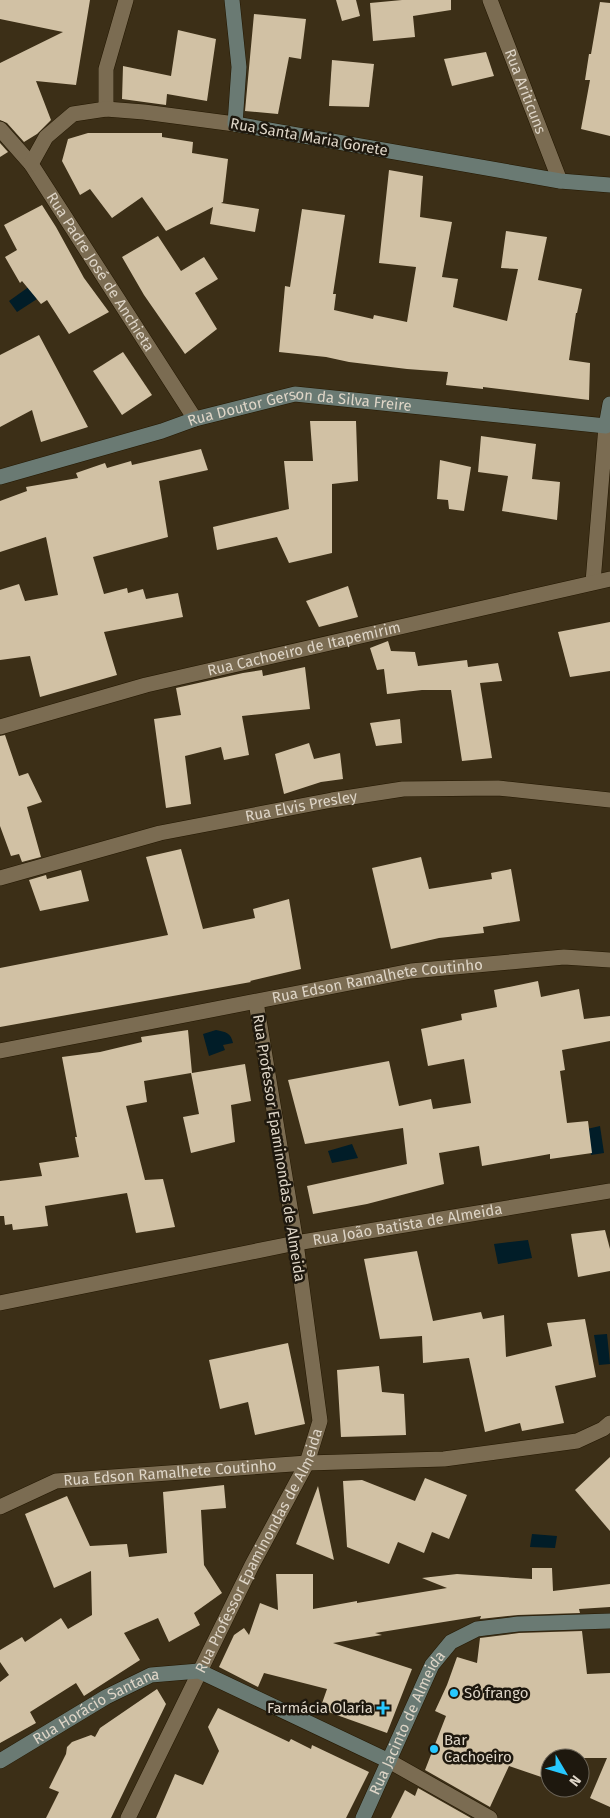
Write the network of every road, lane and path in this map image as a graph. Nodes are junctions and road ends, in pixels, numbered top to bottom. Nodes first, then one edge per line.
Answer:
1 (126, 0) edge
2 (232, 0) edge
3 (490, 0) edge
4 (106, 109) junction
5 (235, 124) junction
6 (0, 129) edge
7 (31, 164) junction
8 (560, 181) junction
9 (610, 186) edge
10 (610, 404) edge
11 (195, 420) junction
12 (608, 427) edge
13 (0, 477) edge
14 (610, 579) edge
15 (593, 582) junction
16 (0, 727) edge
17 (610, 800) edge
18 (0, 878) edge
19 (610, 960) edge
20 (256, 1002) junction
21 (0, 1051) edge
22 (610, 1191) edge
23 (296, 1243) junction
24 (0, 1304) edge
25 (610, 1423) edge
26 (307, 1463) junction
27 (0, 1507) edge
28 (610, 1621) edge
29 (200, 1671) junction
30 (0, 1761) edge
31 (389, 1761) junction
32 (128, 1818) edge
33 (363, 1818) edge
34 (490, 1818) edge

1 - 4 street
2 - 5 street
3 - 8 street, Rua Ariticuns
4 - 5 street, Rua Santa Maria Gorete
4 - 7 street, Rua Santa Maria Gorete
5 - 8 street, Rua Santa Maria Gorete
6 - 7 street, Rua Padre José de Anchieta
7 - 11 street, Rua Padre José de Anchieta
8 - 9 street, Rua Santa Maria Gorete
10 - 12 street
11 - 12 street, Rua Doutor Gerson da Silva Freire
11 - 13 street, Rua Doutor Gerson da Silva Freire
12 - 15 street
14 - 15 street, Rua Cachoeiro de Itapemirim
15 - 16 street, Rua Cachoeiro de Itapemirim
17 - 18 street, Rua Elvis Presley
19 - 20 street, Rua Edson Ramalhete Coutinho
20 - 21 street, Rua Edson Ramalhete Coutinho
20 - 23 street, Rua Professor Epaminondas de Almeida
22 - 23 street, Rua João Batista de Almeida
23 - 24 street, Rua João Batista de Almeida
23 - 26 street, Rua Professor Epaminondas de Almeida
25 - 26 street, Rua Edson Ramalhete Coutinho
26 - 27 street, Rua Edson Ramalhete Coutinho
26 - 29 street, Rua Professor Epaminondas de Almeida
28 - 31 street, Rua Jacinto de Almeida
29 - 30 street, Rua Horácio Santana
29 - 31 street
29 - 32 street, Rua Professor Epaminondas de Almeida
31 - 33 street, Rua Jacinto de Almeida
31 - 34 street

